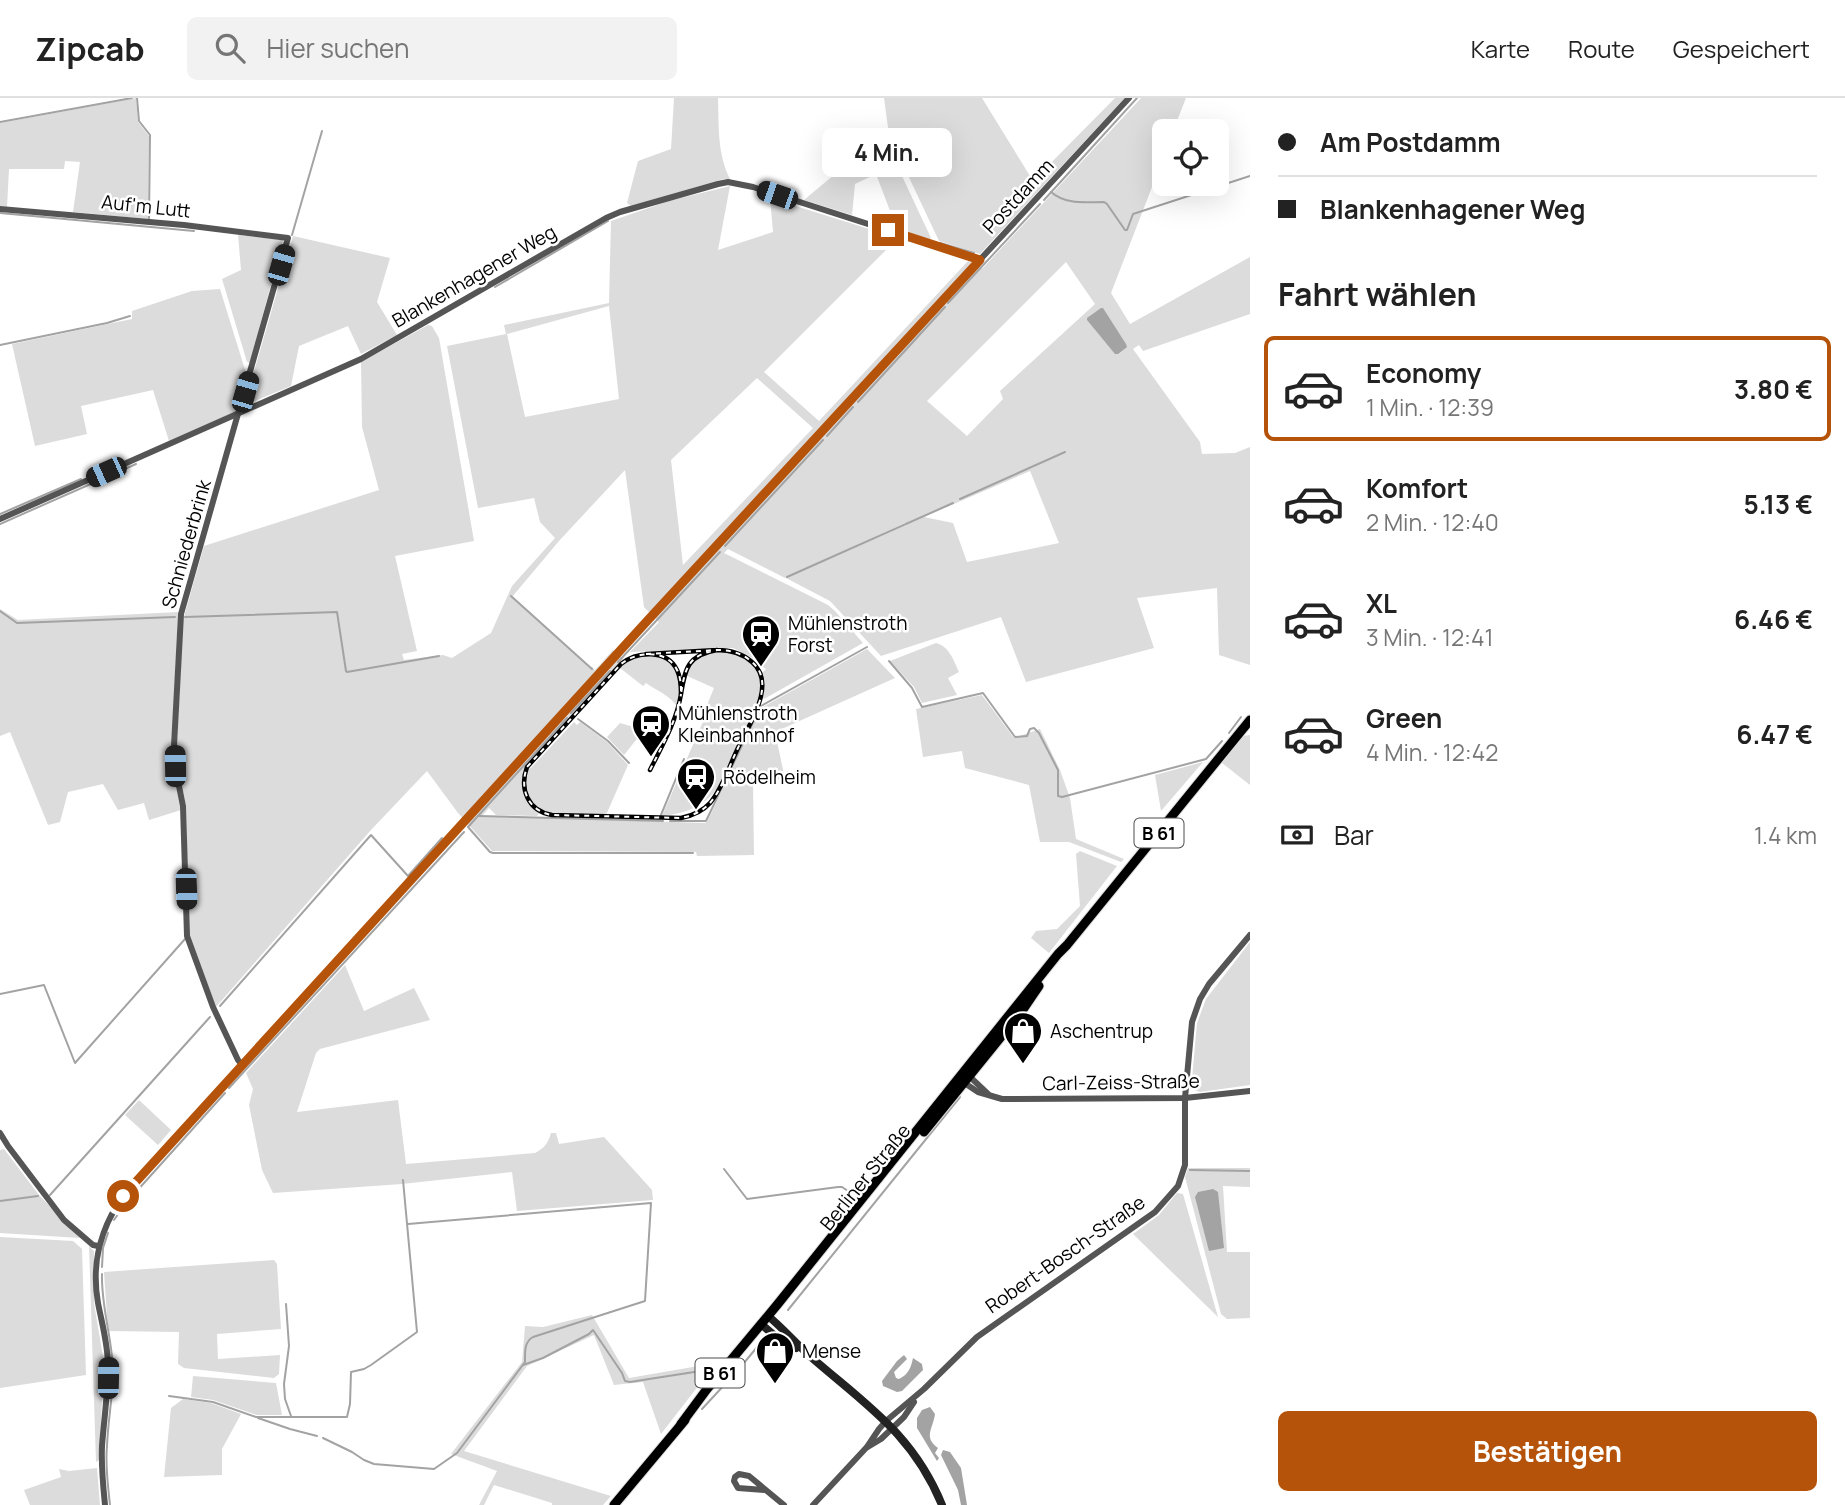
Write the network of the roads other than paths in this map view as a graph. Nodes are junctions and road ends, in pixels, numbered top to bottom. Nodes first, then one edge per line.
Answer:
1 (1129, 98) edge
2 (0, 209) edge
3 (288, 238) joint
4 (980, 260) junction
5 (239, 413) junction
6 (0, 519) edge
7 (1250, 720) edge
8 (1250, 935) edge
9 (242, 1065) junction
10 (964, 1077) junction
11 (1250, 1091) edge
12 (1185, 1098) junction
13 (0, 1133) edge
14 (98, 1246) junction
15 (770, 1317) junction
16 (763, 1326) junction
17 (807, 1354) junction
18 (889, 1424) junction
19 (765, 1490) dead end
20 (105, 1505) edge
21 (614, 1505) edge
22 (784, 1505) edge
23 (813, 1505) edge
24 (942, 1505) edge

1 - 4 street, Postdamm
2 - 3 street, Auf'm Lutt
3 - 5 street, Schniederbrink
4 - 5 street, Blankenhagener Weg
4 - 9 street, Postdamm
5 - 6 street, Blankenhagener Weg
5 - 9 street, Schniederbrink
7 - 10 main road, Berliner Straße / B 61
8 - 12 street, Robert-Bosch-Straße
9 - 14 street, Postdamm
10 - 12 street, Carl-Zeiss-Straße
10 - 15 main road, Berliner Straße / B 61
11 - 12 street, Carl-Zeiss-Straße
12 - 18 street, Robert-Bosch-Straße
13 - 14 street
14 - 20 street, Postdamm
15 - 16 main road, Berliner Straße / B 61
15 - 17 main road
16 - 17 main road
16 - 21 main road, Berliner Straße / B 61
17 - 18 main road
18 - 23 street, Robert-Bosch-Straße
18 - 24 main road
19 - 22 street

